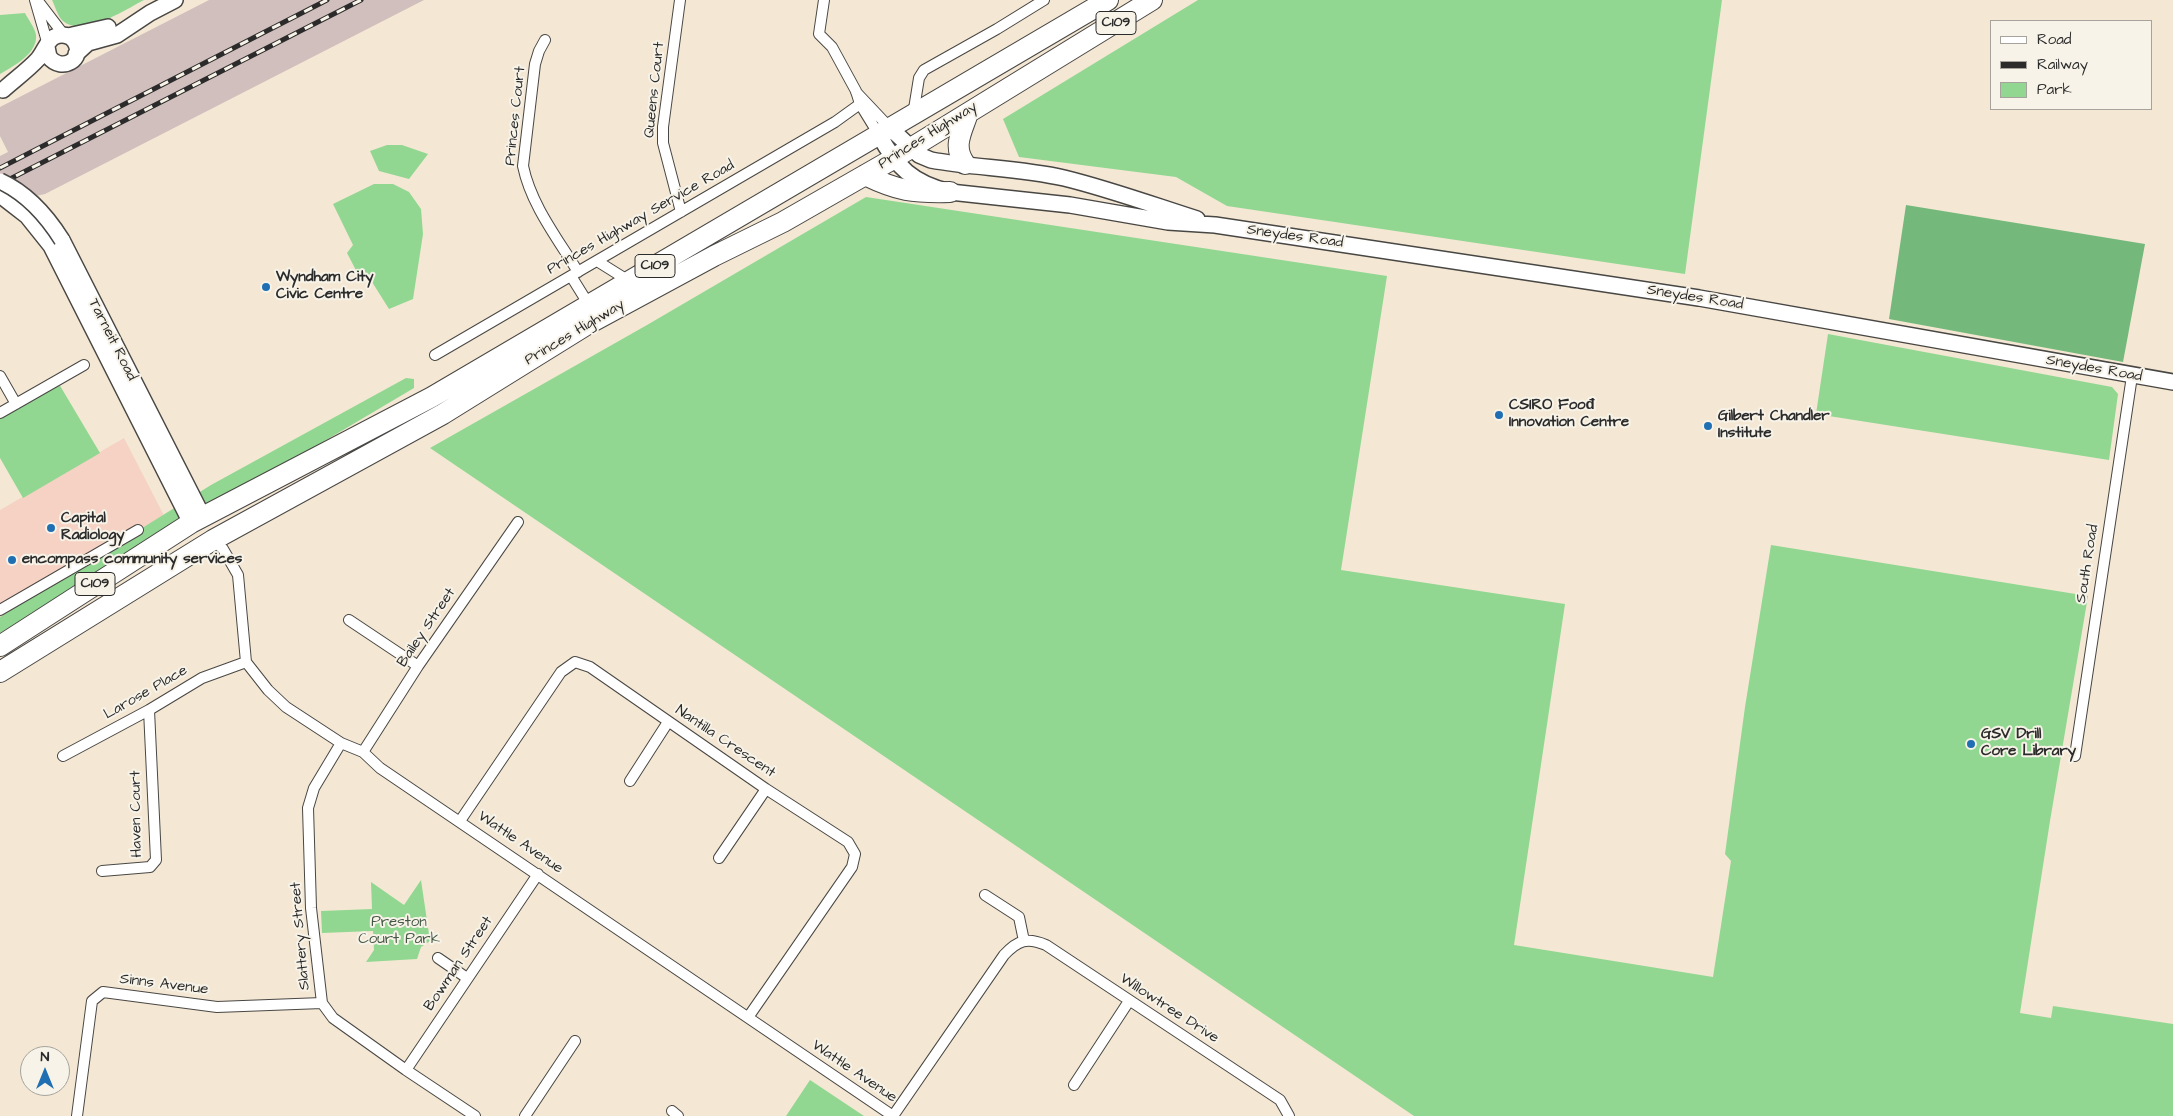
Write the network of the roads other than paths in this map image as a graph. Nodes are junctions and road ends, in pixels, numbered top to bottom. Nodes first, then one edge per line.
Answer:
1 (36, 0) edge
2 (175, 0) edge
3 (680, 0) edge
4 (824, 0) edge
5 (1108, 0) edge
6 (1152, 0) edge
7 (1040, 1) edge
8 (150, 13) junction
9 (66, 35) junction
10 (545, 40) dead end
11 (47, 46) junction
12 (76, 54) junction
13 (62, 65) junction
14 (1, 91) edge
15 (856, 91) junction
16 (860, 104) junction
17 (968, 113) junction
18 (913, 115) junction
19 (884, 132) junction
20 (911, 148) junction
21 (893, 159) junction
22 (965, 164) junction
23 (865, 175) junction
24 (0, 181) edge
25 (950, 192) junction
26 (0, 196) edge
27 (681, 212) junction
28 (1215, 225) junction
29 (56, 243) junction
30 (597, 261) junction
31 (575, 274) junction
32 (629, 281) junction
33 (589, 304) junction
34 (618, 307) junction
35 (435, 355) dead end
36 (84, 365) dead end
37 (0, 376) edge
38 (2132, 376) junction
39 (2173, 382) edge
40 (432, 397) junction
41 (16, 404) junction
42 (0, 413) edge
43 (444, 414) junction
44 (197, 520) junction
45 (518, 522) dead end
46 (138, 530) dead end
47 (213, 540) junction
48 (0, 610) edge
49 (349, 620) dead end
50 (0, 646) edge
51 (246, 662) junction
52 (418, 666) junction
53 (0, 672) edge
54 (149, 710) junction
55 (668, 722) junction
56 (341, 743) junction
57 (363, 752) junction
58 (63, 756) dead end
59 (2074, 756) dead end
60 (630, 781) dead end
61 (766, 789) junction
62 (460, 821) junction
63 (719, 858) dead end
64 (102, 871) dead end
65 (538, 874) junction
66 (985, 895) dead end
67 (1024, 941) junction
68 (438, 958) dead end
69 (467, 978) junction
70 (1129, 1001) junction
71 (322, 1003) junction
72 (749, 1016) junction
73 (575, 1041) dead end
74 (406, 1070) junction
75 (1074, 1085) dead end
76 (77, 1116) edge
77 (475, 1116) edge
78 (525, 1116) edge
79 (893, 1116) edge
80 (1289, 1116) edge

1 - 9 street
1 - 11 street
2 - 8 main road
3 - 27 street, Queens Court
4 - 15 street
5 - 18 highway, Princes Highway / C109
6 - 17 highway, Princes Highway / C109
7 - 18 street
8 - 9 main road
8 - 12 main road
9 - 11 main road
9 - 12 main road
10 - 31 street, Princes Court
11 - 13 main road
11 - 14 main road
12 - 13 main road
13 - 14 main road
15 - 16 street
15 - 19 street
16 - 19 street
16 - 27 street, Princes Highway Service Road
17 - 20 highway, Princes Highway / C109
17 - 22 highway
18 - 19 highway, Princes Highway / C109
19 - 20 main road, Sneydes Road
19 - 21 main road, Sneydes Road
19 - 32 highway, Princes Highway / C109
20 - 21 highway, Princes Highway / C109
20 - 22 main road, Sneydes Road
21 - 23 highway, Princes Highway / C109
21 - 25 main road, Sneydes Road
22 - 28 main road, Sneydes Road
23 - 25 highway
23 - 34 highway, Princes Highway / C109
24 - 29 main road, Tarneit Road, bridge
25 - 28 main road, Sneydes Road
26 - 29 main road, Tarneit Road
27 - 30 street, Princes Highway Service Road
28 - 38 main road, Sneydes Road
29 - 44 main road, Tarneit Road
30 - 31 street, Princes Highway Service Road
30 - 32 street, Princes Highway
31 - 33 street, Princes Highway
31 - 35 street, Princes Highway Service Road
32 - 33 highway, Princes Highway / C109
33 - 34 highway
33 - 40 highway, Princes Highway / C109
34 - 43 highway, Princes Highway / C109
36 - 41 street
37 - 41 street
38 - 39 main road, Sneydes Road
38 - 59 street, South Road
40 - 43 highway
40 - 44 highway, Princes Highway / C109
41 - 42 street
43 - 47 highway, Princes Highway / C109
44 - 47 highway
44 - 50 highway, Princes Highway / C109
45 - 52 street, Bailey Street
46 - 48 street
47 - 51 street
47 - 53 highway, Princes Highway / C109
49 - 52 street
51 - 54 street, Larose Place
51 - 56 street, Wattle Avenue
52 - 57 street, Bailey Street
54 - 58 street, Larose Place
54 - 64 street, Haven Court
55 - 60 street
55 - 61 street, Nantilla Crescent
55 - 62 street, Nantilla Crescent
56 - 57 street, Wattle Avenue
56 - 71 street, Slattery Street
57 - 62 street, Wattle Avenue
61 - 63 street
61 - 72 street, Nantilla Crescent
62 - 65 street, Wattle Avenue
65 - 69 street, Bowman Street
65 - 72 street, Wattle Avenue
66 - 67 street
67 - 70 street, Willowtree Drive
67 - 79 street
68 - 69 street
69 - 74 street, Bowman Street
70 - 75 street
70 - 80 street, Willowtree Drive
71 - 74 street, Slattery Street
71 - 76 street, Sinns Avenue
72 - 79 street, Wattle Avenue
73 - 78 street
74 - 77 street, Slattery Street

